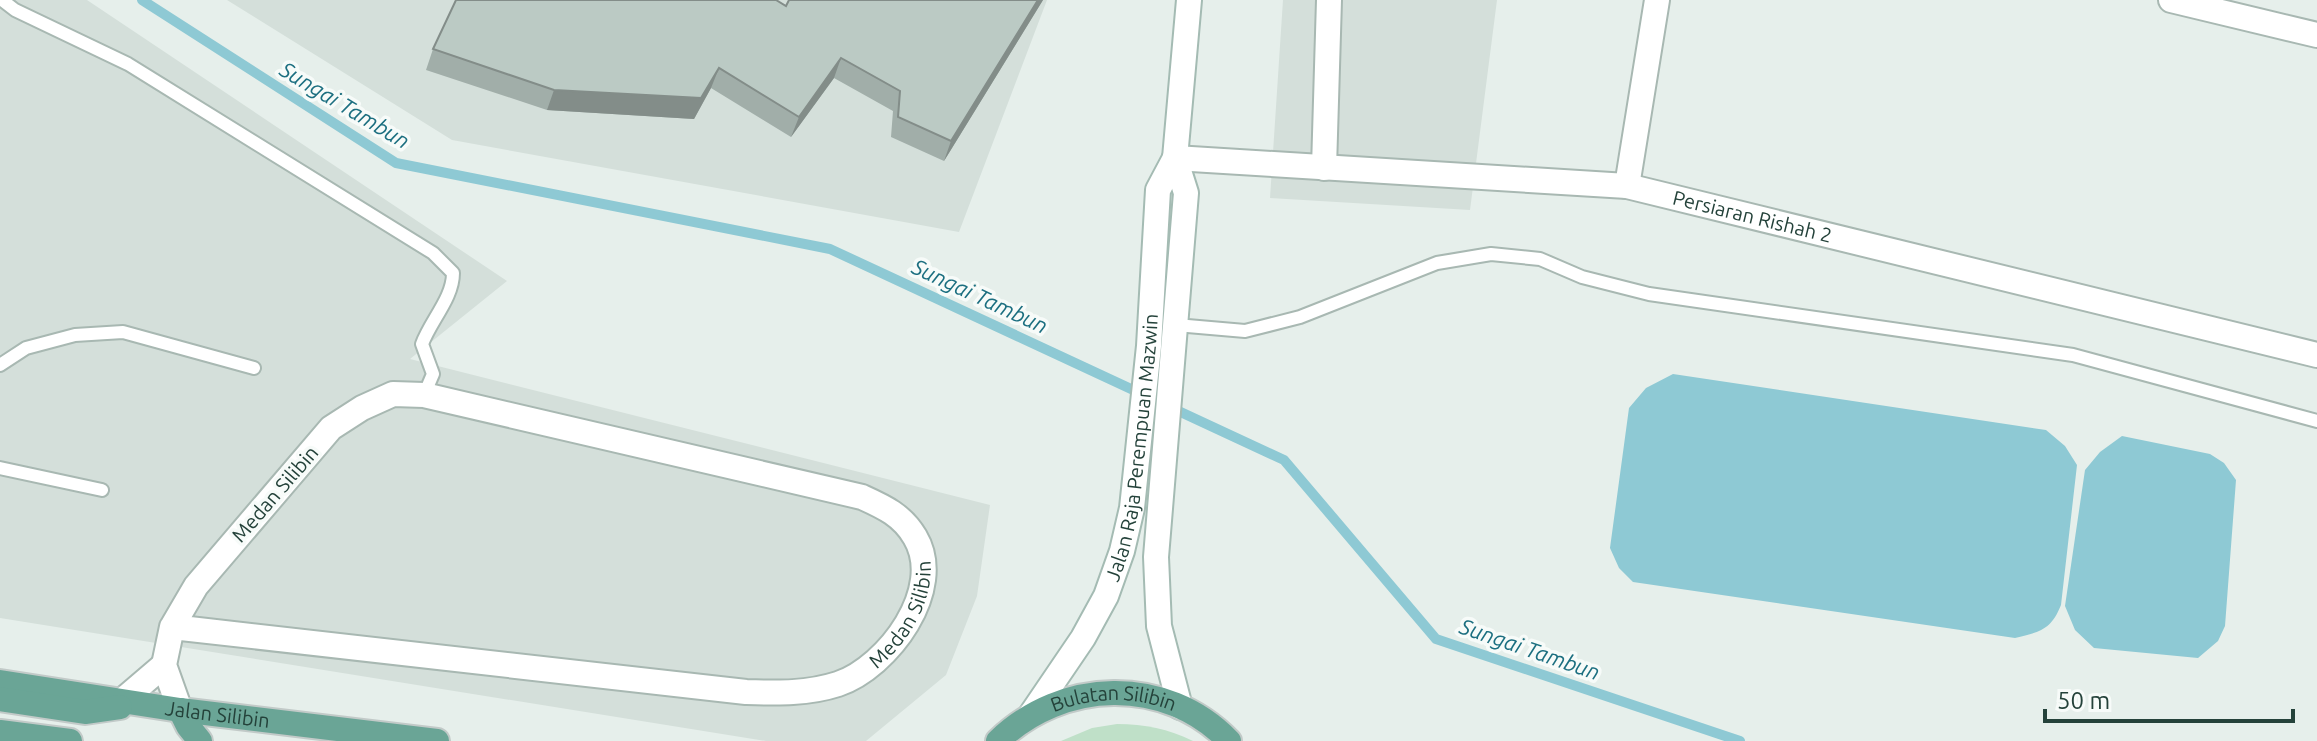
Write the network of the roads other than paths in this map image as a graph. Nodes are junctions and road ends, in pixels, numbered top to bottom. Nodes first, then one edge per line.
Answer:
1 (2, 0) edge
2 (1189, 0) edge
3 (1329, 0) edge
4 (1657, 0) edge
5 (2171, 0) edge
6 (2317, 35) edge
7 (1175, 158) junction
8 (1324, 168) junction
9 (1627, 186) junction
10 (1176, 336) junction
11 (2317, 355) edge
12 (0, 365) edge
13 (254, 368) dead end
14 (424, 395) junction
15 (2317, 421) edge
16 (0, 468) edge
17 (102, 490) dead end
18 (172, 627) junction
19 (164, 665) junction
20 (0, 682) edge
21 (0, 699) edge
22 (134, 702) junction
23 (1180, 707) junction
24 (180, 710) junction
25 (1030, 716) junction
26 (0, 732) edge
27 (70, 741) edge
28 (200, 741) edge
29 (437, 741) edge
30 (998, 741) edge
31 (1229, 741) edge

1 - 14 lane
2 - 7 street, Jalan Raja Perempuan Mazwin
3 - 8 street
4 - 9 street
5 - 6 street
7 - 8 street, Persiaran Rishah 2
7 - 10 street, Jalan Raja Perempuan Mazwin
7 - 25 street, Jalan Raja Perempuan Mazwin
8 - 9 street, Persiaran Rishah 2
9 - 11 street, Persiaran Rishah 2
10 - 15 lane
10 - 23 street, Jalan Raja Perempuan Mazwin
12 - 13 lane
14 - 18 street, Medan Silibin
14 - 18 street, Medan Silibin
16 - 17 lane
18 - 19 street, Medan Silibin
19 - 22 street
19 - 24 street
20 - 22 main road, Jalan Silibin
21 - 22 main road
22 - 24 main road, Jalan Silibin
23 - 25 main road, Bulatan Silibin
23 - 31 main road, Bulatan Silibin
24 - 28 main road
24 - 29 main road, Jalan Silibin
25 - 30 main road, Bulatan Silibin
26 - 27 main road

